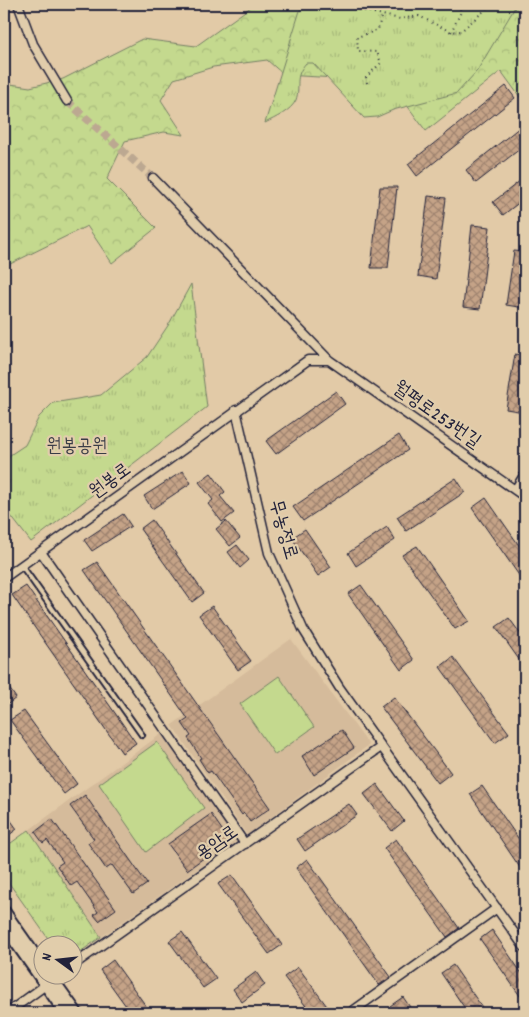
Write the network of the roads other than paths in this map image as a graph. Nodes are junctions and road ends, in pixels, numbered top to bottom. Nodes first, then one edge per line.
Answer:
1 (18, 4) edge
2 (68, 101) tunnel mouth
3 (152, 178) tunnel mouth
4 (328, 360) junction
5 (236, 410) junction
6 (525, 474) edge
7 (515, 490) junction
8 (525, 497) edge
9 (41, 552) junction
10 (22, 566) junction
11 (4, 578) edge
12 (142, 735) dead end
13 (381, 747) junction
14 (245, 844) junction
15 (497, 908) junction
16 (4, 910) edge
17 (4, 926) edge
18 (525, 948) edge
19 (32, 951) edge
20 (32, 957) edge
21 (82, 959) edge
22 (45, 984) edge
23 (54, 984) edge
24 (56, 984) edge
25 (7, 1013) edge
26 (65, 1013) edge
27 (77, 1013) edge
28 (350, 1013) edge

1 - 2 street
3 - 4 street
4 - 5 street
4 - 7 street, 월평로253번길
5 - 9 street, 원봉로
5 - 13 street, 무농정로
6 - 7 street
7 - 8 street, 월평로253번길
9 - 10 street, 원봉로
9 - 14 street
10 - 11 street, 원봉로
10 - 12 lane
13 - 14 street, 용암로
13 - 15 street, 무농정로
14 - 21 street, 용암로
15 - 18 street, 무농정로
15 - 28 street
16 - 19 street
17 - 20 street
22 - 25 street
23 - 26 street
24 - 27 street

